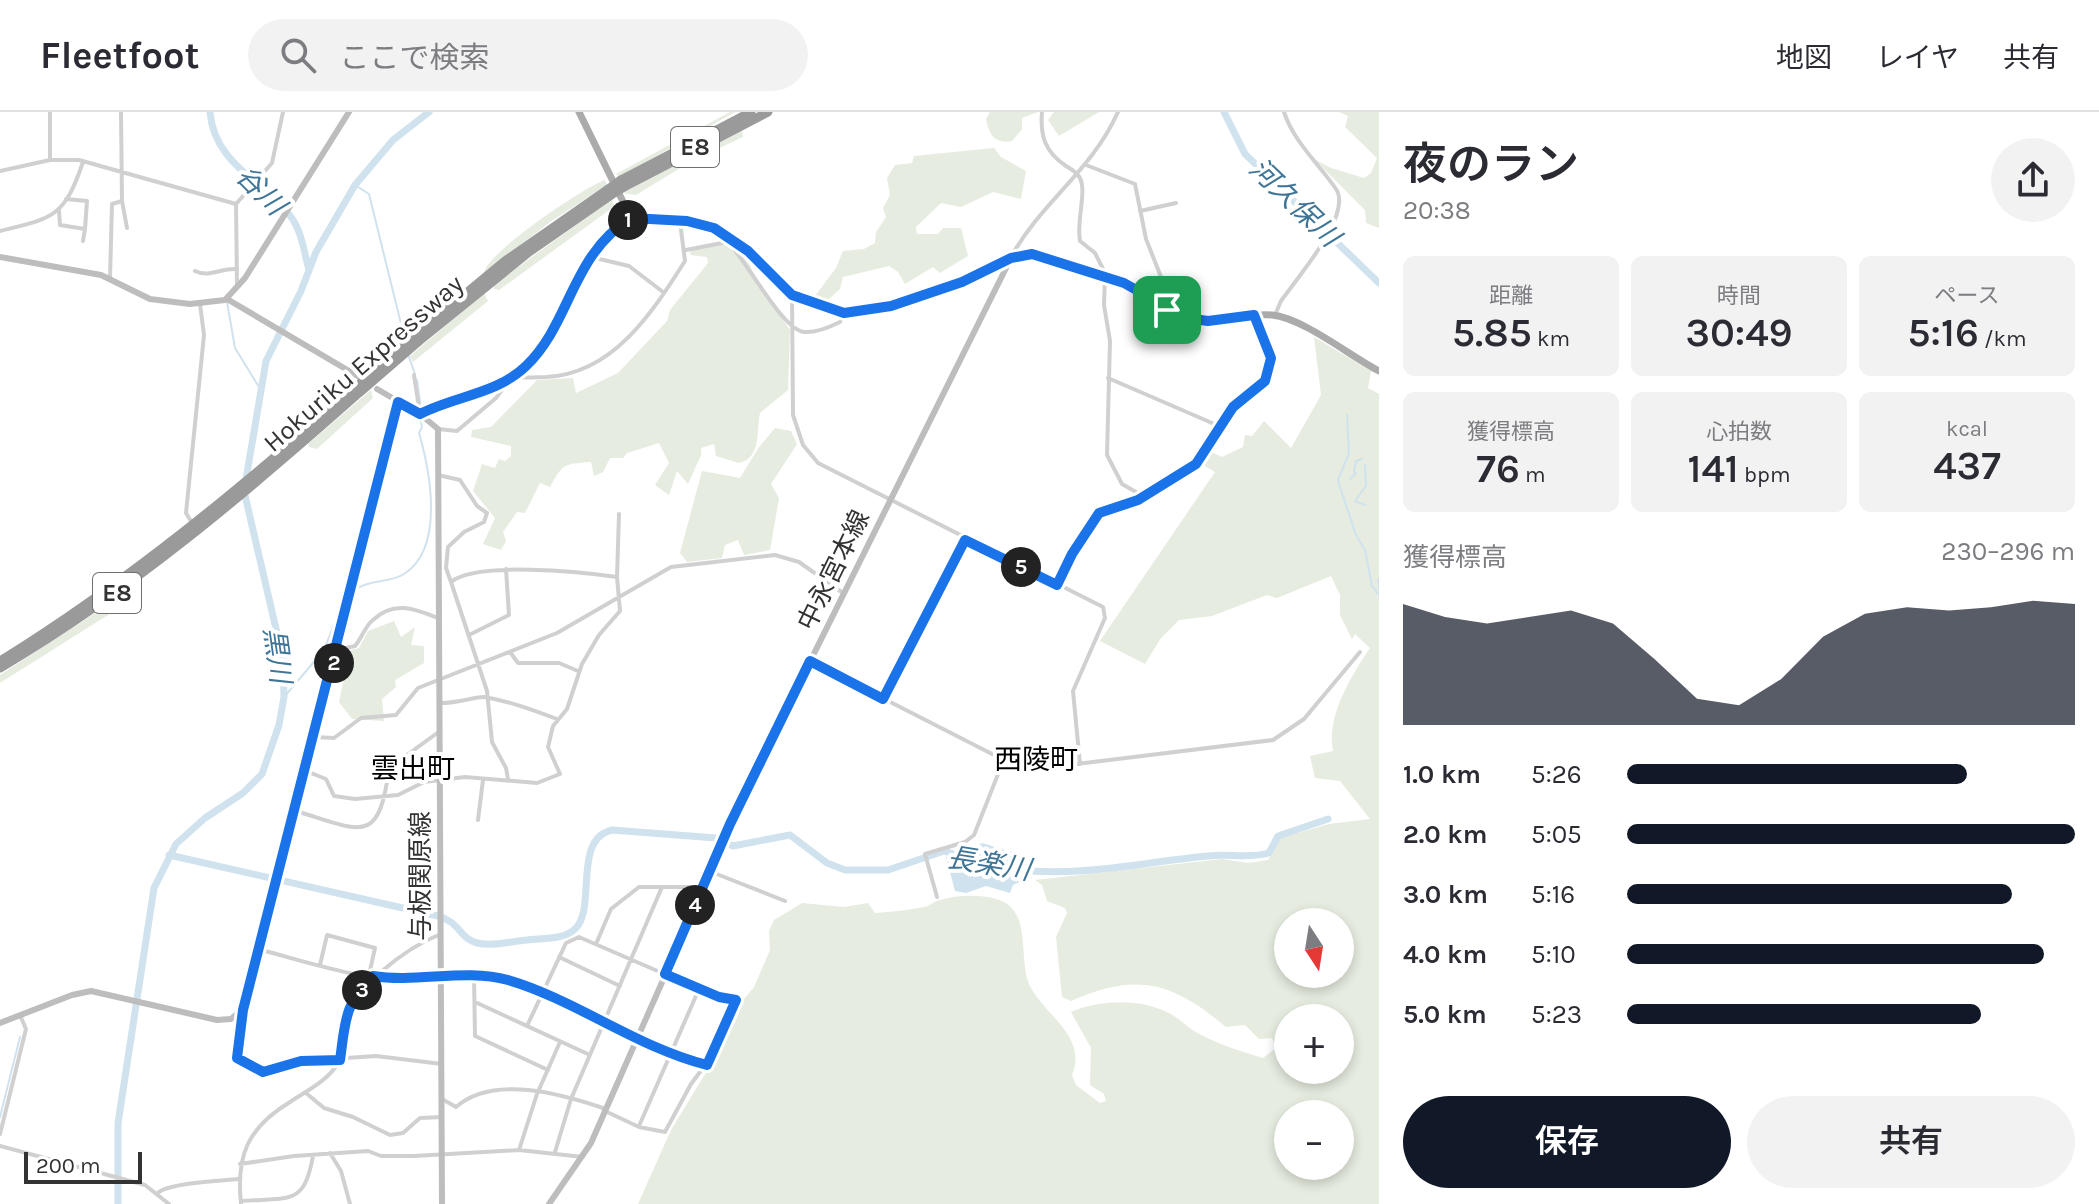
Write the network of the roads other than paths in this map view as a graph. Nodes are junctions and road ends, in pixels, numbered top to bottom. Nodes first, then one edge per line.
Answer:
1 (50, 112) edge
2 (121, 112) edge
3 (283, 112) edge
4 (349, 112) edge
5 (579, 112) edge
6 (751, 112) edge
7 (768, 112) edge
8 (1042, 112) edge
9 (1118, 112) edge
10 (1284, 112) edge
11 (50, 160) junction
12 (83, 161) junction
13 (1086, 165) junction
14 (0, 171) edge
15 (124, 171) junction
16 (1077, 174) junction
17 (622, 184) junction
18 (66, 199) junction
19 (122, 201) junction
20 (1176, 203) dead end
21 (236, 204) junction
22 (59, 211) junction
23 (1140, 211) junction
24 (631, 218) junction
25 (679, 221) junction
26 (127, 228) dead end
27 (85, 229) junction
28 (0, 231) edge
29 (83, 241) dead end
30 (686, 250) junction
31 (0, 257) edge
32 (591, 257) junction
33 (1011, 258) junction
34 (0, 264) edge
35 (236, 269) junction
36 (195, 271) dead end
37 (1105, 277) junction
38 (110, 278) junction
39 (238, 288) junction
40 (663, 292) junction
41 (792, 295) junction
42 (227, 299) junction
43 (200, 304) junction
44 (1167, 310) junction
45 (844, 313) junction
46 (1254, 315) junction
47 (1275, 315) junction
48 (793, 328) junction
49 (1379, 371) edge
50 (414, 375) dead end
51 (361, 378) dead end
52 (512, 378) junction
53 (1108, 378) junction
54 (377, 389) dead end
55 (398, 402) junction
56 (420, 414) junction
57 (1219, 426) junction
58 (438, 429) junction
59 (438, 475) junction
60 (1143, 496) junction
61 (889, 502) junction
62 (226, 504) junction
63 (619, 514) dead end
64 (192, 523) dead end
65 (965, 540) junction
66 (506, 569) junction
67 (617, 577) junction
68 (451, 582) junction
69 (1057, 585) junction
70 (843, 593) junction
71 (620, 594) junction
72 (439, 618) junction
73 (469, 635) junction
74 (337, 650) junction
75 (510, 652) junction
76 (1360, 652) dead end
77 (0, 661) edge
78 (810, 661) junction
79 (479, 663) junction
80 (0, 668) edge
81 (578, 671) junction
82 (439, 681) junction
83 (488, 699) junction
84 (883, 699) junction
85 (440, 703) junction
86 (557, 719) junction
87 (440, 731) junction
88 (315, 737) junction
89 (1004, 759) junction
90 (1080, 764) junction
91 (306, 771) junction
92 (508, 779) junction
93 (440, 780) junction
94 (483, 780) junction
95 (385, 796) junction
96 (296, 811) junction
97 (478, 820) dead end
98 (709, 871) junction
99 (662, 887) junction
100 (703, 887) junction
101 (937, 897) dead end
102 (785, 901) dead end
103 (441, 934) junction
104 (596, 944) junction
105 (261, 950) junction
106 (559, 957) junction
107 (632, 960) junction
108 (320, 965) junction
109 (665, 974) junction
110 (474, 975) junction
111 (371, 976) junction
112 (441, 978) junction
113 (620, 986) junction
114 (699, 989) junction
115 (542, 994) junction
116 (475, 1002) junction
117 (243, 1010) junction
118 (20, 1015) junction
119 (0, 1023) edge
120 (604, 1024) junction
121 (527, 1026) junction
122 (636, 1039) junction
123 (560, 1042) junction
124 (670, 1054) junction
125 (590, 1055) junction
126 (340, 1060) junction
127 (442, 1064) junction
128 (707, 1065) junction
129 (548, 1070) junction
130 (305, 1092) junction
131 (537, 1094) junction
132 (442, 1099) junction
133 (571, 1099) junction
134 (605, 1110) junction
135 (442, 1117) junction
136 (639, 1127) junction
137 (0, 1134) edge
138 (0, 1146) edge
139 (519, 1150) junction
140 (555, 1152) junction
141 (330, 1153) junction
142 (442, 1153) junction
143 (313, 1155) junction
144 (584, 1157) junction
145 (240, 1164) junction
146 (238, 1179) junction
147 (158, 1193) junction
148 (241, 1202) edge
149 (169, 1204) edge
150 (350, 1204) edge
151 (442, 1204) edge
152 (549, 1204) edge

1 - 11 street
2 - 15 street
3 - 21 street
4 - 39 main road
5 - 24 main road
6 - 17 highway, Hokuriku Expressway / E8
7 - 17 highway, Hokuriku Expressway / E8
8 - 16 street
9 - 13 street
10 - 47 street
11 - 12 street
11 - 14 street
12 - 15 street
12 - 18 street
13 - 16 street
13 - 23 street
15 - 19 street
15 - 21 street
16 - 33 street
16 - 37 street
17 - 62 highway, Hokuriku Expressway / E8, bridge
18 - 22 street
18 - 27 street
19 - 26 street
19 - 38 street
20 - 23 street
21 - 35 street
22 - 27 street
22 - 28 street
23 - 44 street
24 - 25 main road
24 - 32 street
25 - 30 street
25 - 41 main road
27 - 29 street
30 - 40 street
30 - 48 street
31 - 34 street
31 - 38 main road
32 - 40 street
32 - 52 street
33 - 37 main road
33 - 45 main road
33 - 61 main road, 中永宮本線
35 - 36 street
35 - 39 street
37 - 44 main road
37 - 53 street
38 - 43 main road
39 - 42 main road
40 - 52 street
41 - 45 main road
41 - 48 street
42 - 43 main road
42 - 51 main road
43 - 64 street
44 - 46 main road
45 - 48 street
46 - 47 main road
46 - 57 street
47 - 49 main road
48 - 61 street
50 - 56 street
52 - 56 street
52 - 58 street
53 - 57 street
53 - 60 street
54 - 55 main road
55 - 56 main road
55 - 74 main road
56 - 58 main road
57 - 60 street
58 - 59 main road, 与板関原線
59 - 68 street
59 - 72 main road, 与板関原線
60 - 69 street
61 - 65 street
61 - 70 main road, 中永宮本線
62 - 77 highway, Hokuriku Expressway / E8
62 - 80 highway, Hokuriku Expressway / E8
63 - 67 street
65 - 69 street
65 - 84 street
66 - 67 street
66 - 68 street
66 - 73 street
67 - 71 street
68 - 73 street
69 - 90 street
70 - 71 street
70 - 78 main road, 中永宮本線
71 - 75 street
71 - 81 street
72 - 74 street
72 - 82 main road, 与板関原線
73 - 79 street
74 - 88 main road
75 - 79 street
75 - 81 street
76 - 90 street
78 - 84 street
78 - 98 main road, 中永宮本線
79 - 82 street
79 - 83 street
81 - 86 street
82 - 85 main road, 与板関原線
82 - 88 street
83 - 85 street
83 - 86 street
83 - 92 street
84 - 89 street
85 - 87 main road, 与板関原線
86 - 92 street
87 - 93 main road, 与板関原線
87 - 95 street
88 - 91 main road
89 - 90 street
89 - 101 street
91 - 95 street
91 - 96 main road
92 - 94 street
93 - 94 street
93 - 95 street
93 - 103 main road, 与板関原線
94 - 97 street
95 - 96 street
96 - 105 main road
98 - 100 main road, 中永宮本線
98 - 102 street
99 - 100 street
99 - 104 street
99 - 107 street
100 - 109 main road, 中永宮本線
103 - 111 street
103 - 112 main road, 与板関原線
104 - 106 street
104 - 107 street
105 - 108 street
105 - 117 main road
106 - 113 street
106 - 115 street
107 - 109 street
107 - 113 street
108 - 111 street
108 - 111 street
109 - 114 street
109 - 122 main road, 中永宮本線
110 - 112 street
110 - 115 street
110 - 116 street
111 - 112 street
111 - 126 street
112 - 127 main road, 与板関原線
113 - 120 street
114 - 124 street
114 - 128 street
115 - 120 street
115 - 121 street
116 - 121 street
116 - 129 street
117 - 118 main road
117 - 126 street
118 - 119 main road
118 - 137 street
120 - 122 street
120 - 125 street
121 - 123 street
122 - 124 street
122 - 134 main road, 中永宮本線
123 - 125 street
123 - 129 street
124 - 128 street
124 - 136 street
125 - 133 street
126 - 127 street
126 - 130 street
127 - 132 main road, 与板関原線
128 - 136 street
129 - 131 street
130 - 135 street
130 - 145 street
131 - 132 street
131 - 133 street
131 - 139 street
132 - 135 main road, 与板関原線
133 - 134 street
133 - 140 street
134 - 136 street
134 - 144 main road, 中永宮本線
135 - 142 main road, 与板関原線
138 - 147 street
139 - 140 street
139 - 142 street
140 - 144 street
141 - 142 street
141 - 143 street
141 - 150 street
142 - 151 main road, 与板関原線
143 - 145 street
143 - 148 street
144 - 152 main road, 中永宮本線
145 - 146 street
146 - 147 street
146 - 148 street
147 - 149 street

